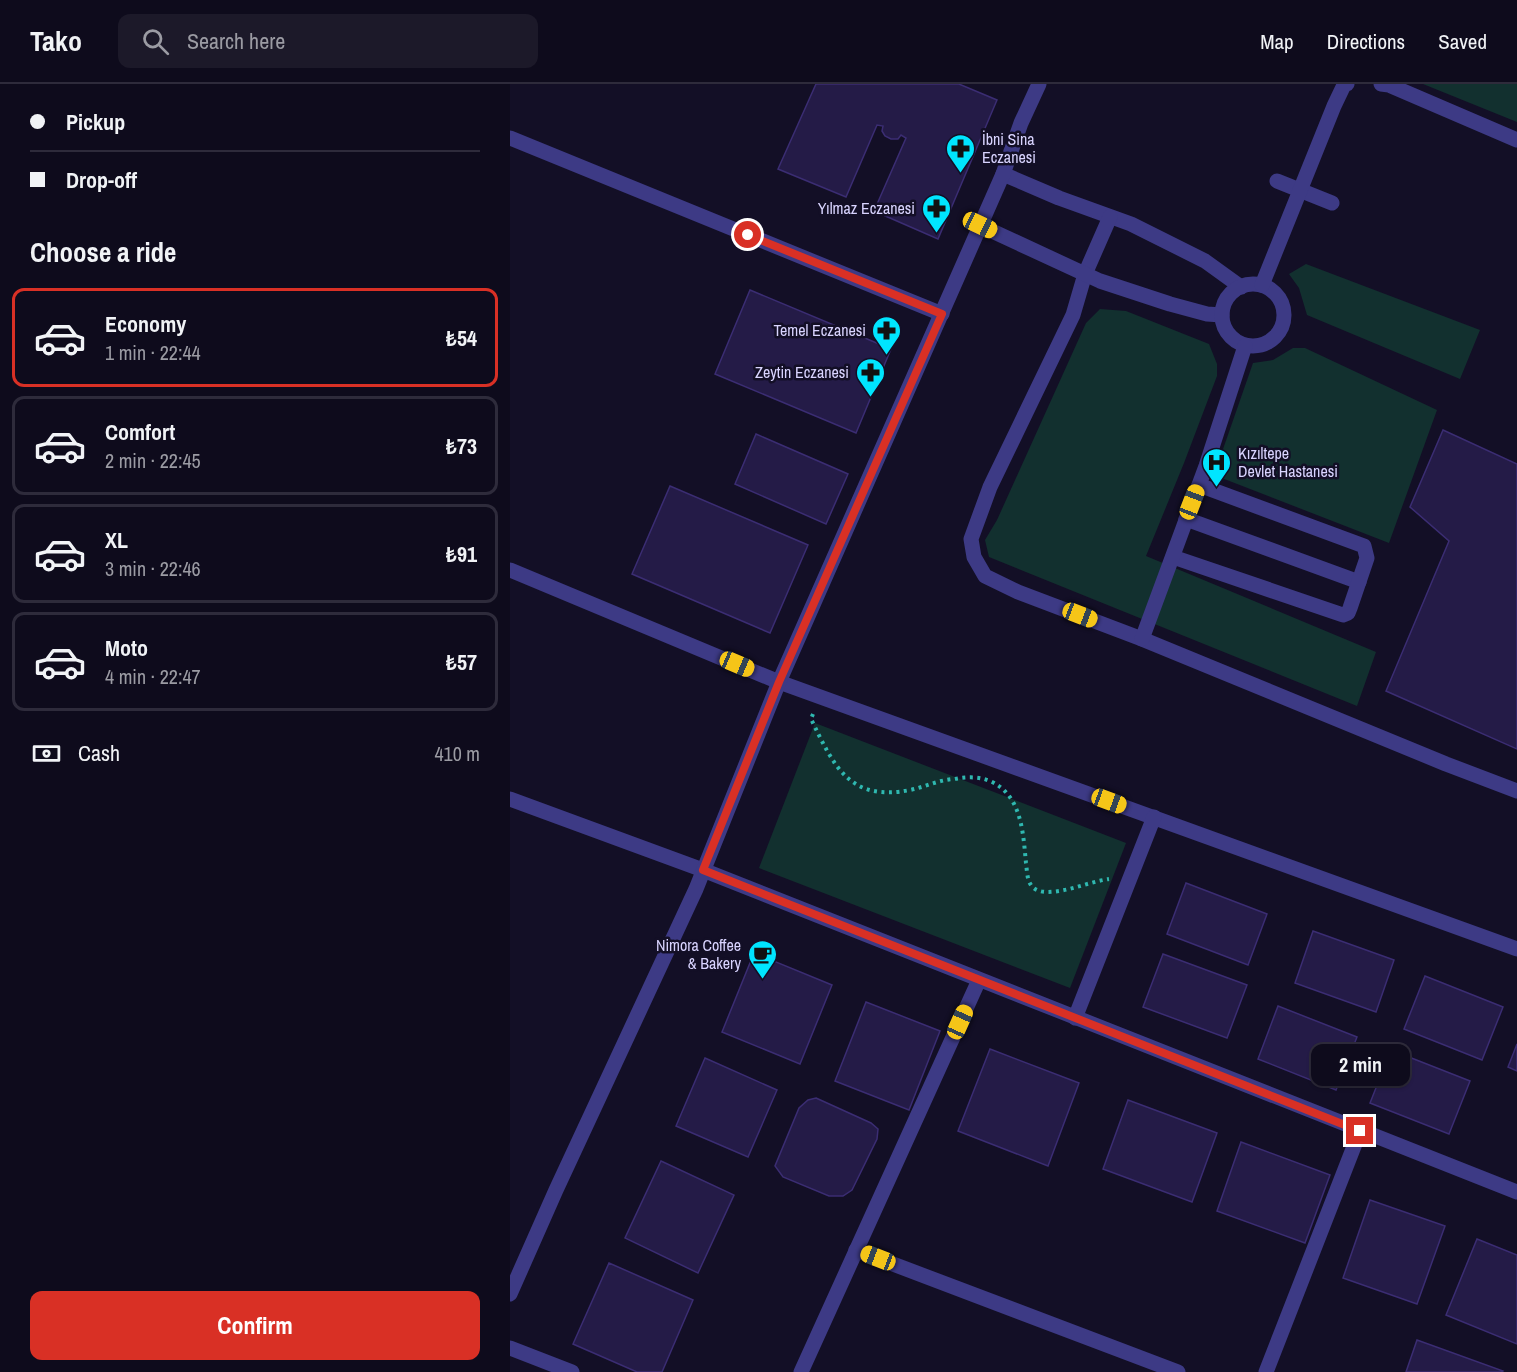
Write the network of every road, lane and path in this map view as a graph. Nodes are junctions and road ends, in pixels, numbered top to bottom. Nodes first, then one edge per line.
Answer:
1 (1039, 84) edge
2 (1347, 84) edge
3 (1381, 84) edge
4 (510, 138) edge
5 (1517, 140) edge
6 (1003, 174) junction
7 (1277, 181) dead end
8 (1300, 190) junction
9 (1332, 203) dead end
10 (1110, 217) junction
11 (980, 225) junction
12 (1085, 274) junction
13 (1262, 285) junction
14 (1241, 287) junction
15 (942, 314) junction
16 (1222, 315) junction
17 (1245, 346) junction
18 (1199, 485) junction
19 (1186, 519) junction
20 (1173, 557) junction
21 (510, 570) edge
22 (1359, 582) junction
23 (1142, 639) junction
24 (779, 682) junction
25 (820, 697) junction
26 (1517, 791) edge
27 (510, 799) edge
28 (1154, 817) junction
29 (703, 870) junction
30 (1131, 876) junction
31 (1517, 949) edge
32 (979, 980) junction
33 (1075, 1018) junction
34 (1360, 1131) junction
35 (1517, 1192) edge
36 (856, 1250) junction
37 (510, 1294) edge
38 (510, 1348) edge
39 (572, 1372) edge
40 (801, 1372) edge
41 (1178, 1372) edge
42 (1266, 1372) edge

1 - 6 street
2 - 8 street
3 - 5 street
4 - 15 street
6 - 10 street
6 - 11 street
7 - 8 street
8 - 9 street
8 - 13 street
10 - 12 street
10 - 14 street
11 - 12 street
11 - 15 street
12 - 16 street
12 - 23 street
13 - 14 street
13 - 17 street
14 - 16 street
15 - 24 street
16 - 17 street
17 - 18 street
18 - 19 street
18 - 22 street
19 - 20 street
19 - 22 street
20 - 22 street
20 - 23 street
21 - 24 street
23 - 26 street
24 - 25 street
24 - 29 street
25 - 28 street
25 - 30 path
27 - 29 street
28 - 30 street
28 - 31 street
29 - 32 street
29 - 37 street
30 - 33 street
32 - 33 street
32 - 36 street
33 - 34 street
34 - 35 street
34 - 42 street
36 - 40 street
36 - 41 street
38 - 39 street

